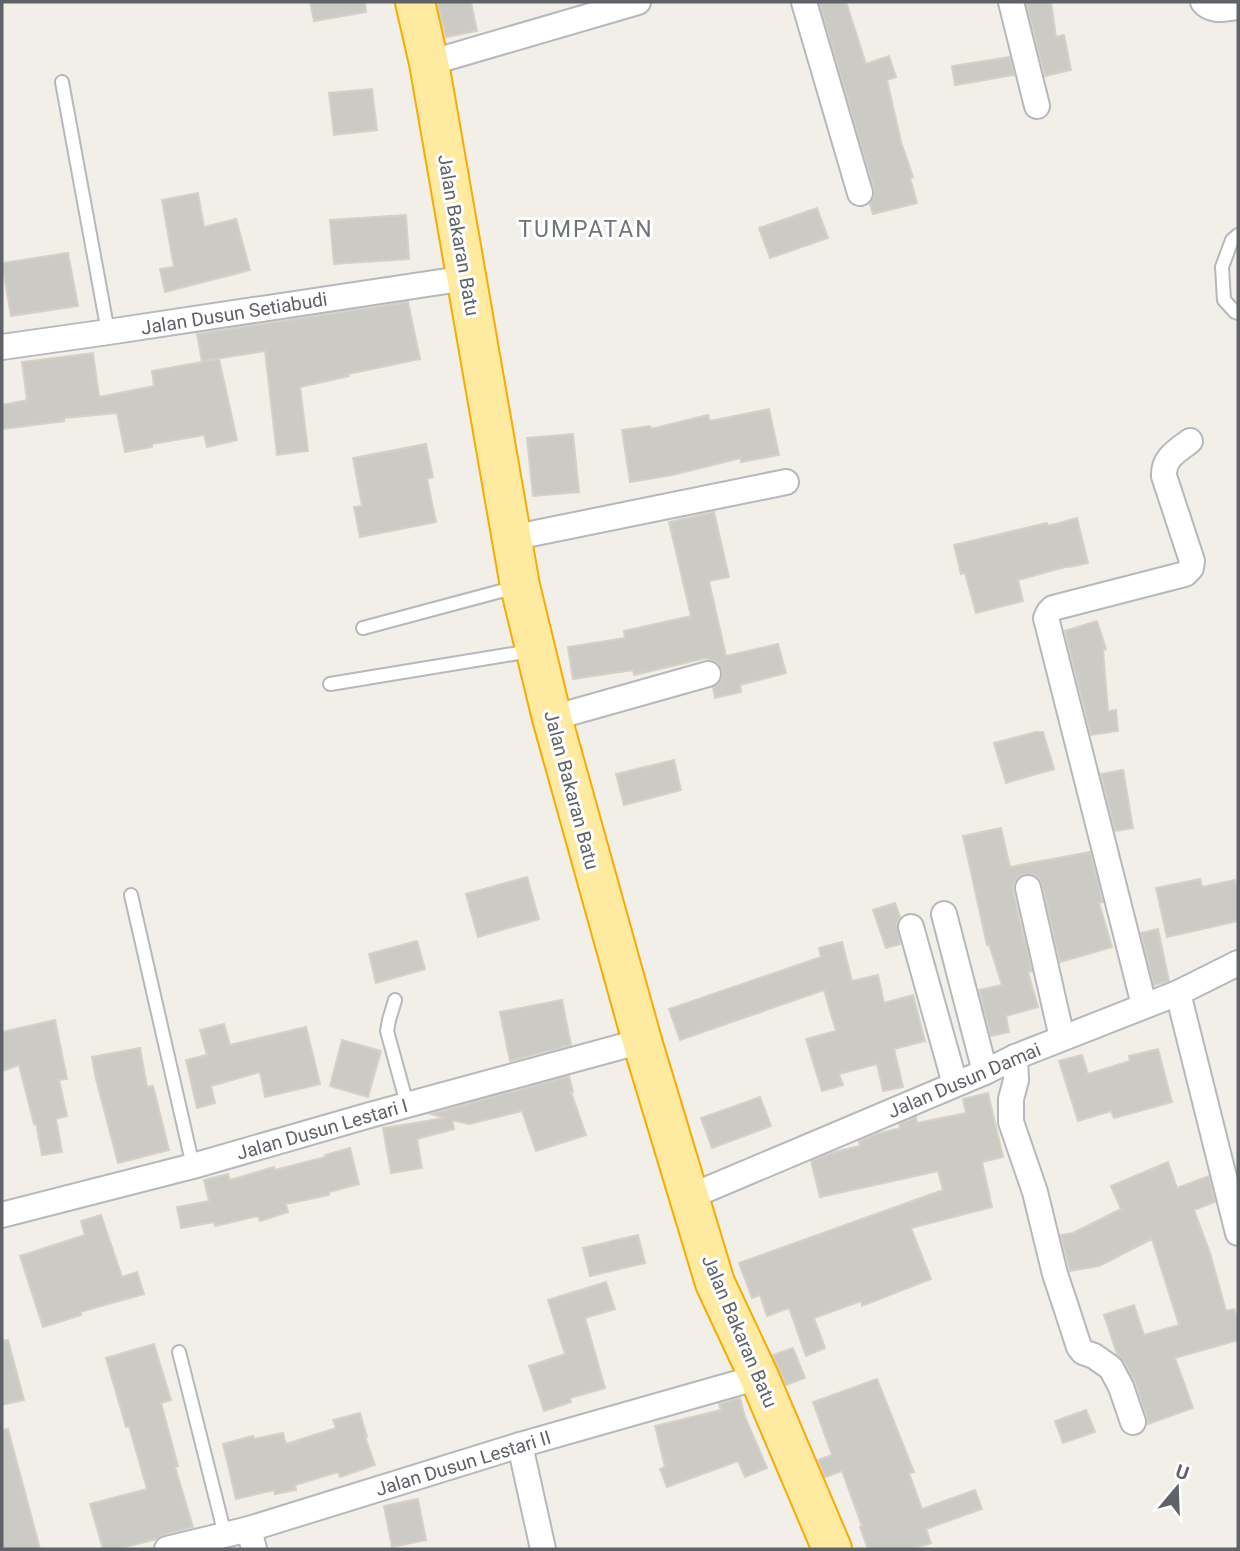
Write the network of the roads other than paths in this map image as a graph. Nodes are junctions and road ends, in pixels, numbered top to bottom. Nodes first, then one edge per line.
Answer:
1 (415, 2) edge
2 (638, 2) edge
3 (804, 2) edge
4 (1011, 2) edge
5 (1203, 2) edge
6 (1238, 7) edge
7 (429, 64) junction
8 (62, 82) dead end
9 (1037, 106) dead end
10 (860, 193) dead end
11 (1238, 235) edge
12 (467, 278) junction
13 (1238, 313) edge
14 (108, 332) junction
15 (2, 347) edge
16 (1190, 441) dead end
17 (786, 482) dead end
18 (511, 538) junction
19 (520, 586) junction
20 (363, 628) dead end
21 (535, 650) junction
22 (708, 674) dead end
23 (330, 684) dead end
24 (552, 718) junction
25 (1028, 888) dead end
26 (131, 895) dead end
27 (944, 914) dead end
28 (911, 927) dead end
29 (1238, 962) edge
30 (1178, 993) junction
31 (396, 1000) dead end
32 (1144, 1005) junction
33 (1062, 1038) junction
34 (642, 1041) junction
35 (1016, 1057) junction
36 (985, 1072) junction
37 (955, 1084) junction
38 (407, 1104) junction
39 (194, 1166) junction
40 (689, 1197) junction
41 (2, 1215) edge
42 (1238, 1233) edge
43 (178, 1352) dead end
44 (759, 1377) junction
45 (1133, 1422) dead end
46 (520, 1445) junction
47 (242, 1538) edge
48 (167, 1549) edge
49 (543, 1549) edge
50 (832, 1549) edge

1 - 7 highway, Jalan Bakaran Batu
2 - 7 street
3 - 10 street
4 - 9 street
5 - 6 street
7 - 12 highway, Jalan Bakaran Batu
8 - 14 lane
11 - 13 lane
12 - 14 street, Jalan Dusun Setiabudi
12 - 18 highway, Jalan Bakaran Batu
14 - 15 street, Jalan Dusun Setiabudi
16 - 32 street
17 - 18 street
18 - 19 highway, Jalan Bakaran Batu
19 - 20 lane
19 - 21 highway, Jalan Bakaran Batu
21 - 23 lane
21 - 24 highway, Jalan Bakaran Batu
22 - 24 street
24 - 34 highway, Jalan Bakaran Batu
25 - 33 street
26 - 39 lane
27 - 36 street
28 - 37 street
29 - 30 street, Jalan Dusun Damai
30 - 32 street, Jalan Dusun Damai
30 - 42 street
31 - 38 lane
32 - 33 street, Jalan Dusun Damai
33 - 35 street, Jalan Dusun Damai
34 - 38 street, Jalan Dusun Lestari I
34 - 40 highway, Jalan Bakaran Batu
35 - 36 street, Jalan Dusun Damai
35 - 45 street
36 - 37 street, Jalan Dusun Damai
37 - 40 street, Jalan Dusun Damai
38 - 39 street, Jalan Dusun Lestari I
39 - 41 street, Jalan Dusun Lestari I
40 - 44 highway, Jalan Bakaran Batu
43 - 47 lane
44 - 46 street, Jalan Dusun Lestari II
44 - 50 highway, Jalan Bakaran Batu
46 - 47 street, Jalan Dusun Lestari II
46 - 49 street
47 - 48 street, Jalan Dusun Lestari II

